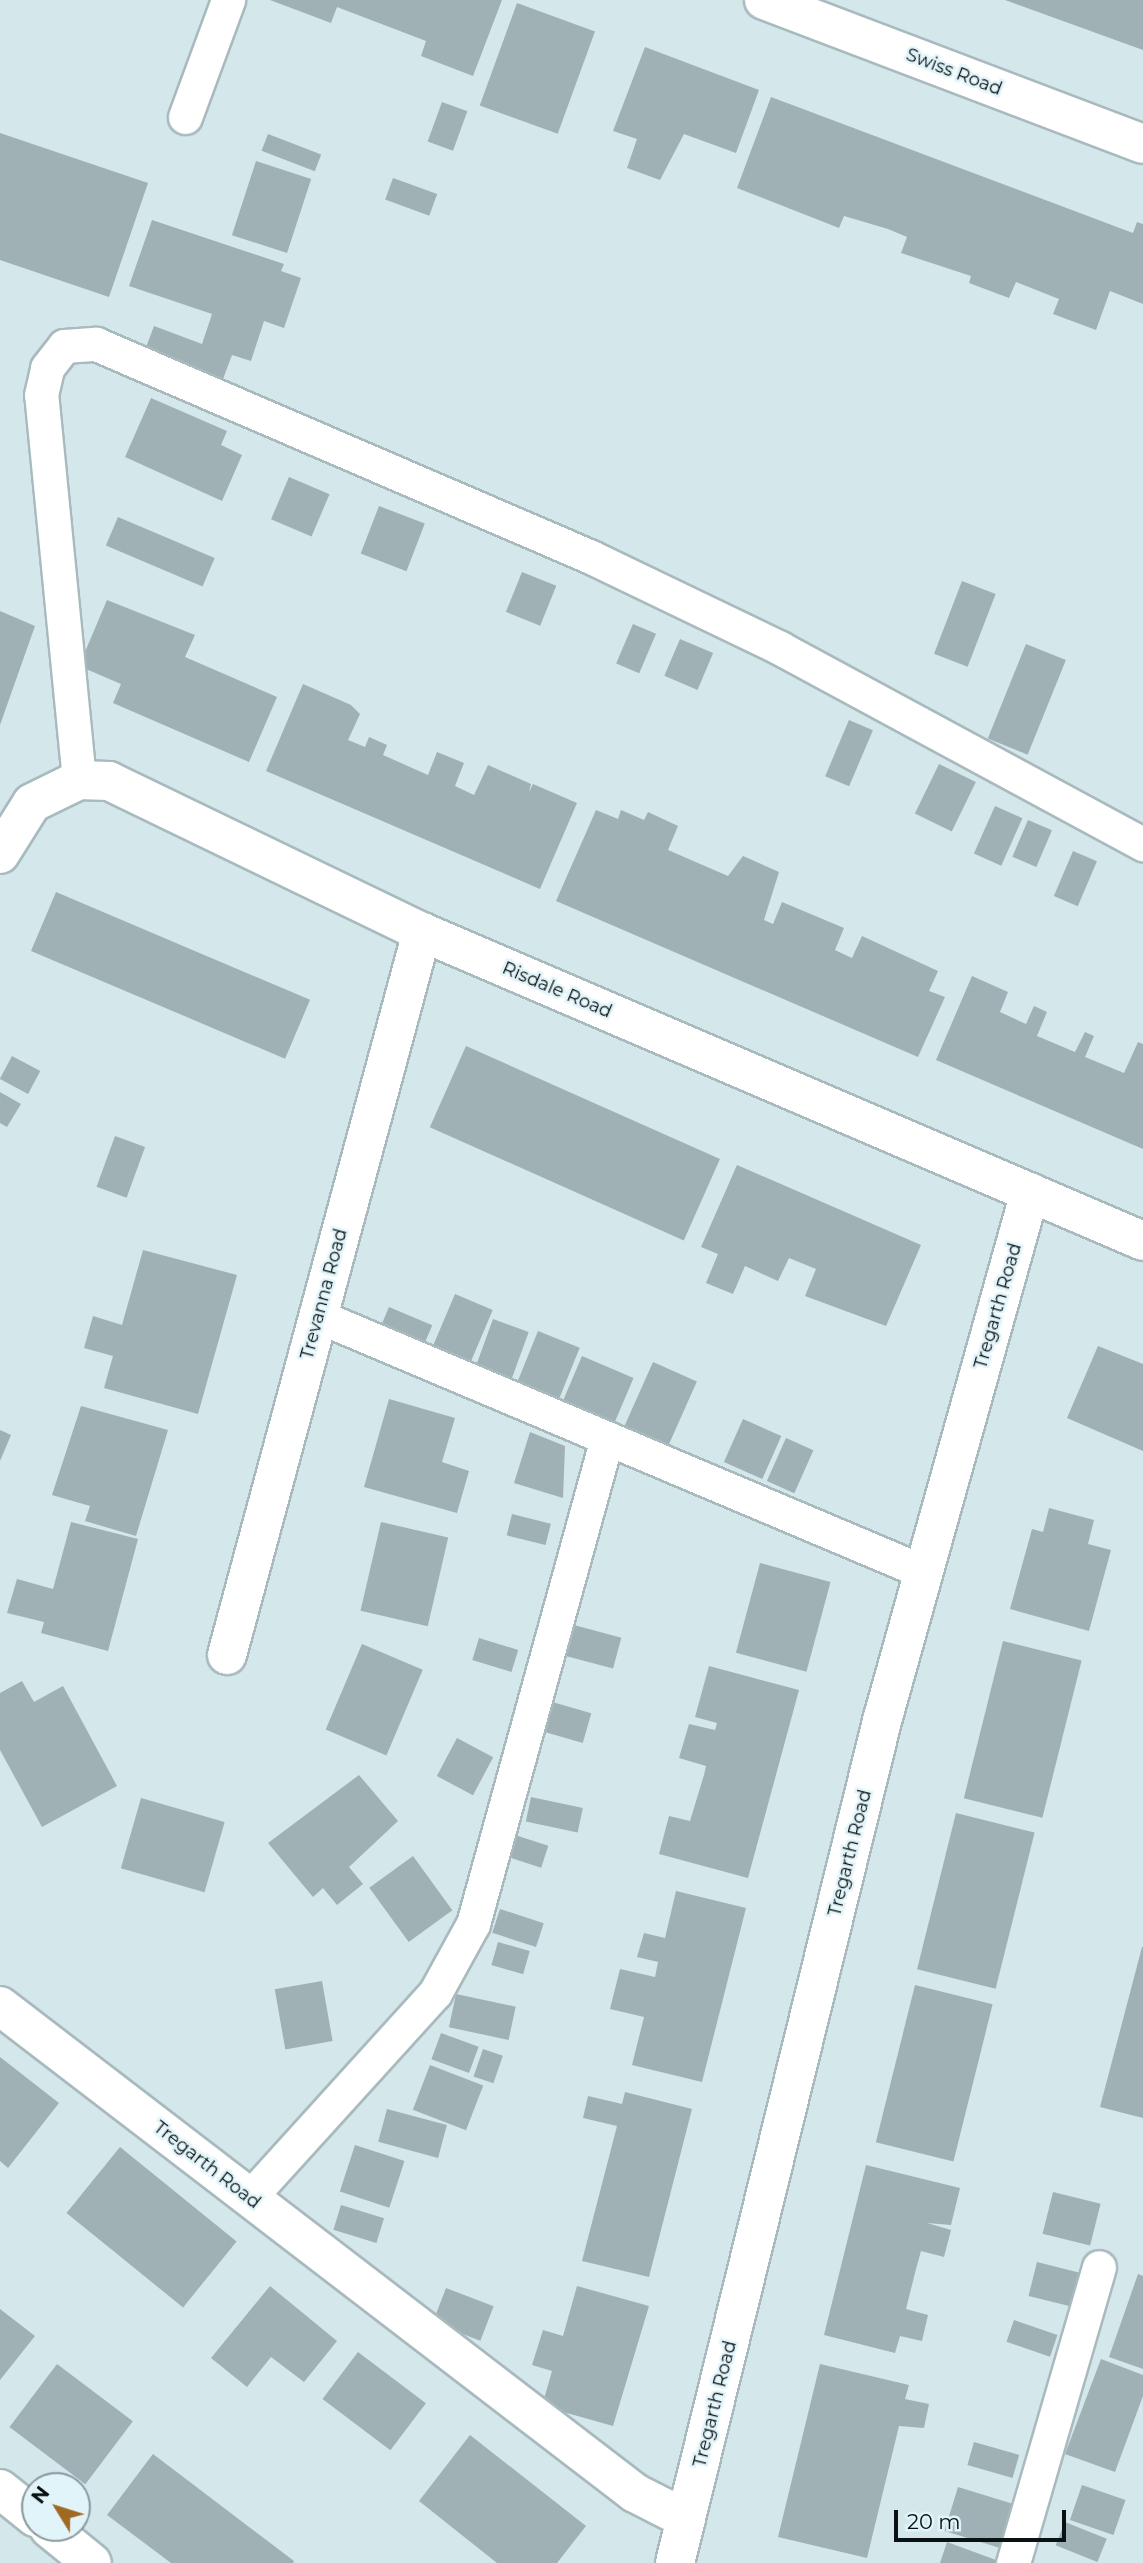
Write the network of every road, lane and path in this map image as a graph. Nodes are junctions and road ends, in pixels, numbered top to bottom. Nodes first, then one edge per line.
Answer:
1 (228, 0) edge
2 (764, 0) edge
3 (185, 117) dead end
4 (1143, 144) edge
5 (79, 780) junction
6 (1143, 844) edge
7 (0, 854) edge
8 (422, 932) junction
9 (1030, 1192) junction
10 (1143, 1241) edge
11 (318, 1316) junction
12 (607, 1438) junction
13 (924, 1572) junction
14 (227, 1655) dead end
15 (0, 2006) edge
16 (249, 2198) junction
17 (1099, 2267) dead end
18 (0, 2489) edge
19 (21, 2506) edge
20 (687, 2519) junction
21 (66, 2542) edge
22 (92, 2563) edge
23 (675, 2563) edge
24 (1013, 2563) edge

1 - 3 lane
2 - 4 street, Swiss Road
5 - 6 lane
5 - 7 street
5 - 8 street, Risdale Road
8 - 9 street, Risdale Road
8 - 11 street, Trevanna Road
9 - 10 street, Risdale Road
9 - 13 street, Tregarth Road
11 - 12 lane
11 - 14 street, Trevanna Road
12 - 13 lane
12 - 16 lane
13 - 20 street, Tregarth Road
15 - 16 street, Tregarth Road
16 - 20 street, Tregarth Road
17 - 24 lane
18 - 19 street
20 - 23 street, Tregarth Road
21 - 22 street

